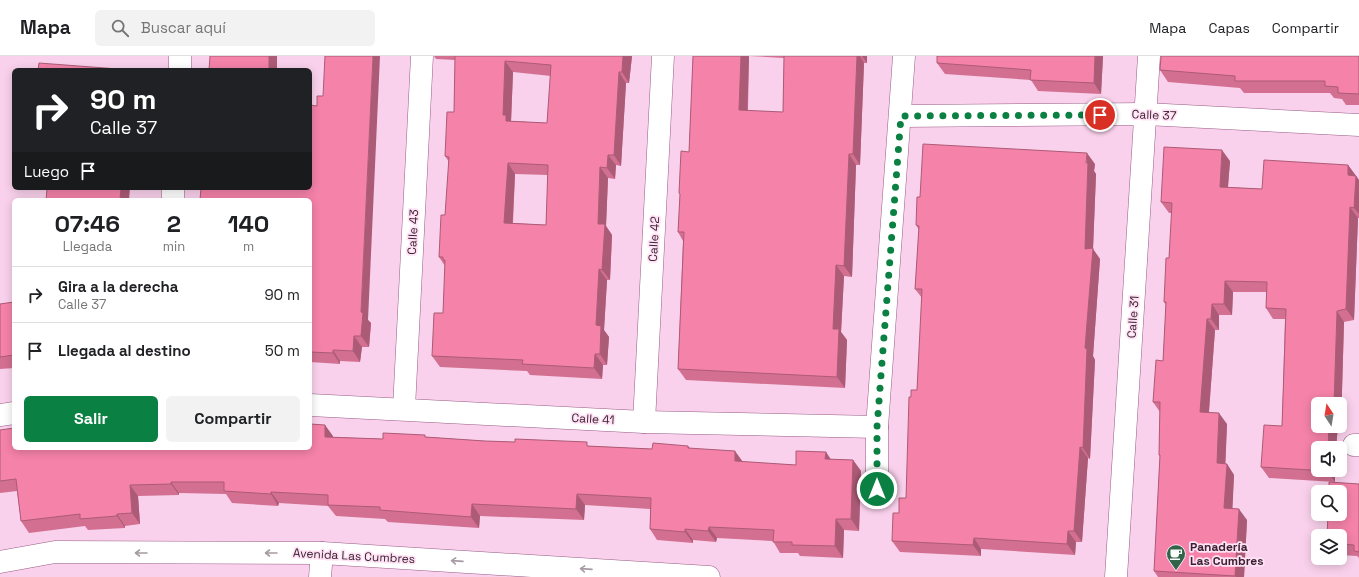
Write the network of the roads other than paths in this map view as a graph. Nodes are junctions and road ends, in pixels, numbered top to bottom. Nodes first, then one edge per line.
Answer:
1 (180, 56) edge
2 (422, 56) edge
3 (663, 56) edge
4 (904, 56) edge
5 (1149, 56) edge
6 (180, 68) edge
7 (1146, 114) junction
8 (901, 116) junction
9 (1359, 125) edge
10 (312, 405) edge
11 (404, 408) junction
12 (12, 413) edge
13 (0, 415) edge
14 (644, 422) junction
15 (877, 427) junction
16 (877, 489) dead end
17 (322, 553) junction
18 (0, 562) edge
19 (320, 577) edge
20 (709, 577) edge
21 (1116, 577) edge

1 - 6 street
2 - 11 street, Calle 43
3 - 14 street, Calle 42
4 - 8 street
5 - 7 street, Calle 31
7 - 8 street, Calle 37
7 - 9 street, Calle 37
7 - 21 street, Calle 31
8 - 15 street
10 - 11 street, Calle 41
11 - 14 street, Calle 41
12 - 13 street
14 - 15 street, Calle 41
15 - 16 street
17 -> 18 street, Avenida Las Cumbres
17 - 19 street
20 -> 17 street, Avenida Las Cumbres

